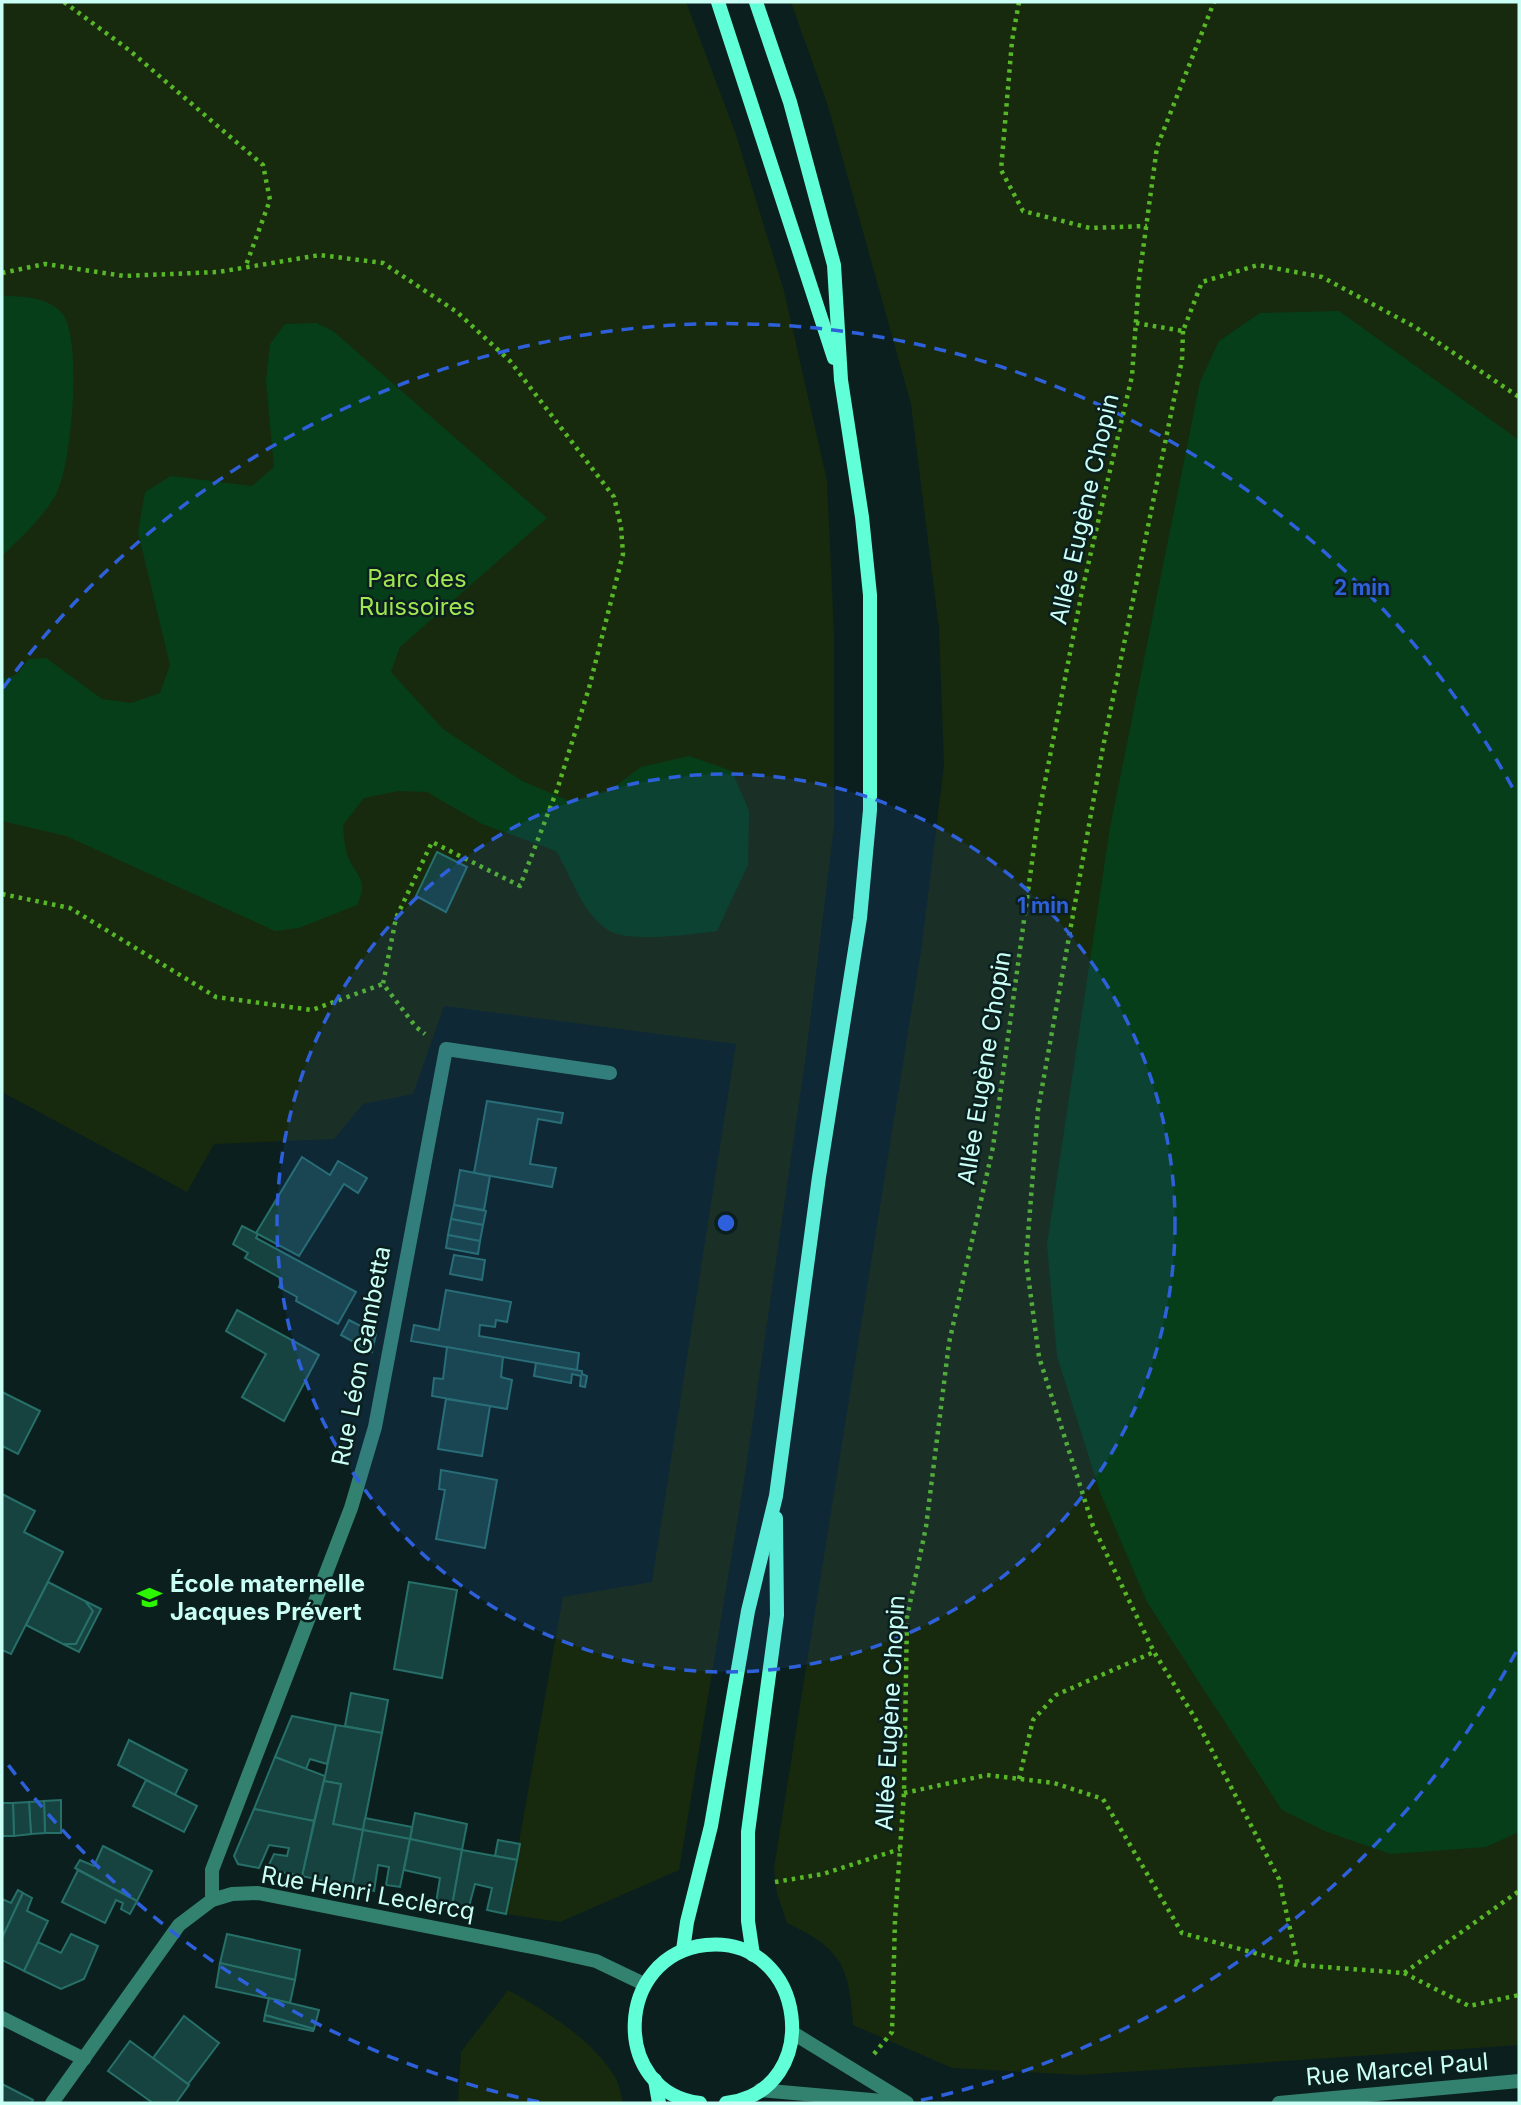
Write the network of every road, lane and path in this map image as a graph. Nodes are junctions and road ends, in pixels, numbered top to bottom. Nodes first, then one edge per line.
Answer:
1 (64, 2) edge
2 (718, 2) edge
3 (756, 2) edge
4 (1019, 2) edge
5 (1214, 2) edge
6 (1147, 226) junction
7 (245, 268) junction
8 (2, 273) edge
9 (1136, 323) junction
10 (1183, 331) junction
11 (841, 380) junction
12 (1519, 397) edge
13 (2, 894) edge
14 (383, 984) junction
15 (446, 1049) junction
16 (610, 1073) dead end
17 (776, 1496) junction
18 (1154, 1653) junction
19 (1019, 1779) junction
20 (904, 1793) junction
21 (900, 1850) junction
22 (747, 1879) junction
23 (1519, 1891) edge
24 (212, 1900) junction
25 (683, 1950) junction
26 (752, 1955) junction
27 (1298, 1965) junction
28 (1405, 1973) junction
29 (644, 1984) junction
30 (1519, 1995) edge
31 (2, 2018) edge
32 (793, 2033) junction
33 (84, 2059) junction
34 (859, 2071) junction
35 (655, 2080) junction
36 (1519, 2081) edge
37 (760, 2090) junction
38 (52, 2103) edge
39 (659, 2103) edge
40 (700, 2103) edge
41 (731, 2103) edge
42 (907, 2103) edge
43 (1279, 2103) edge

1 - 7 path
2 - 11 main road
3 - 11 main road
4 - 6 path
5 - 6 path, Allée Eugène Chopin
6 - 9 path, Allée Eugène Chopin
7 - 8 path
7 - 14 path
9 - 10 path
9 - 20 path, Allée Eugène Chopin
10 - 12 path
10 - 18 path
11 - 17 main road
13 - 14 path
14 - 15 path
15 - 16 street
15 - 24 street, Rue Léon Gambetta
17 - 22 main road
17 - 25 main road
18 - 19 path
18 - 27 path
19 - 20 path
19 - 27 path
20 - 21 path, Allée Eugène Chopin
21 - 22 path
21 - 34 path, Allée Eugène Chopin
22 - 26 main road
23 - 28 path
24 - 29 street, Rue Henri Leclercq
24 - 33 street, Rue Henri Leclercq
25 - 26 main road
25 - 29 main road
26 - 32 main road
27 - 28 path
28 - 30 path
29 - 35 main road
31 - 33 street
32 - 34 street
32 - 37 main road
33 - 38 street, Rue Henri Leclercq
34 - 42 street
35 - 39 main road
35 - 40 main road
36 - 43 street, Rue Marcel Paul
37 - 41 main road
37 - 42 street

